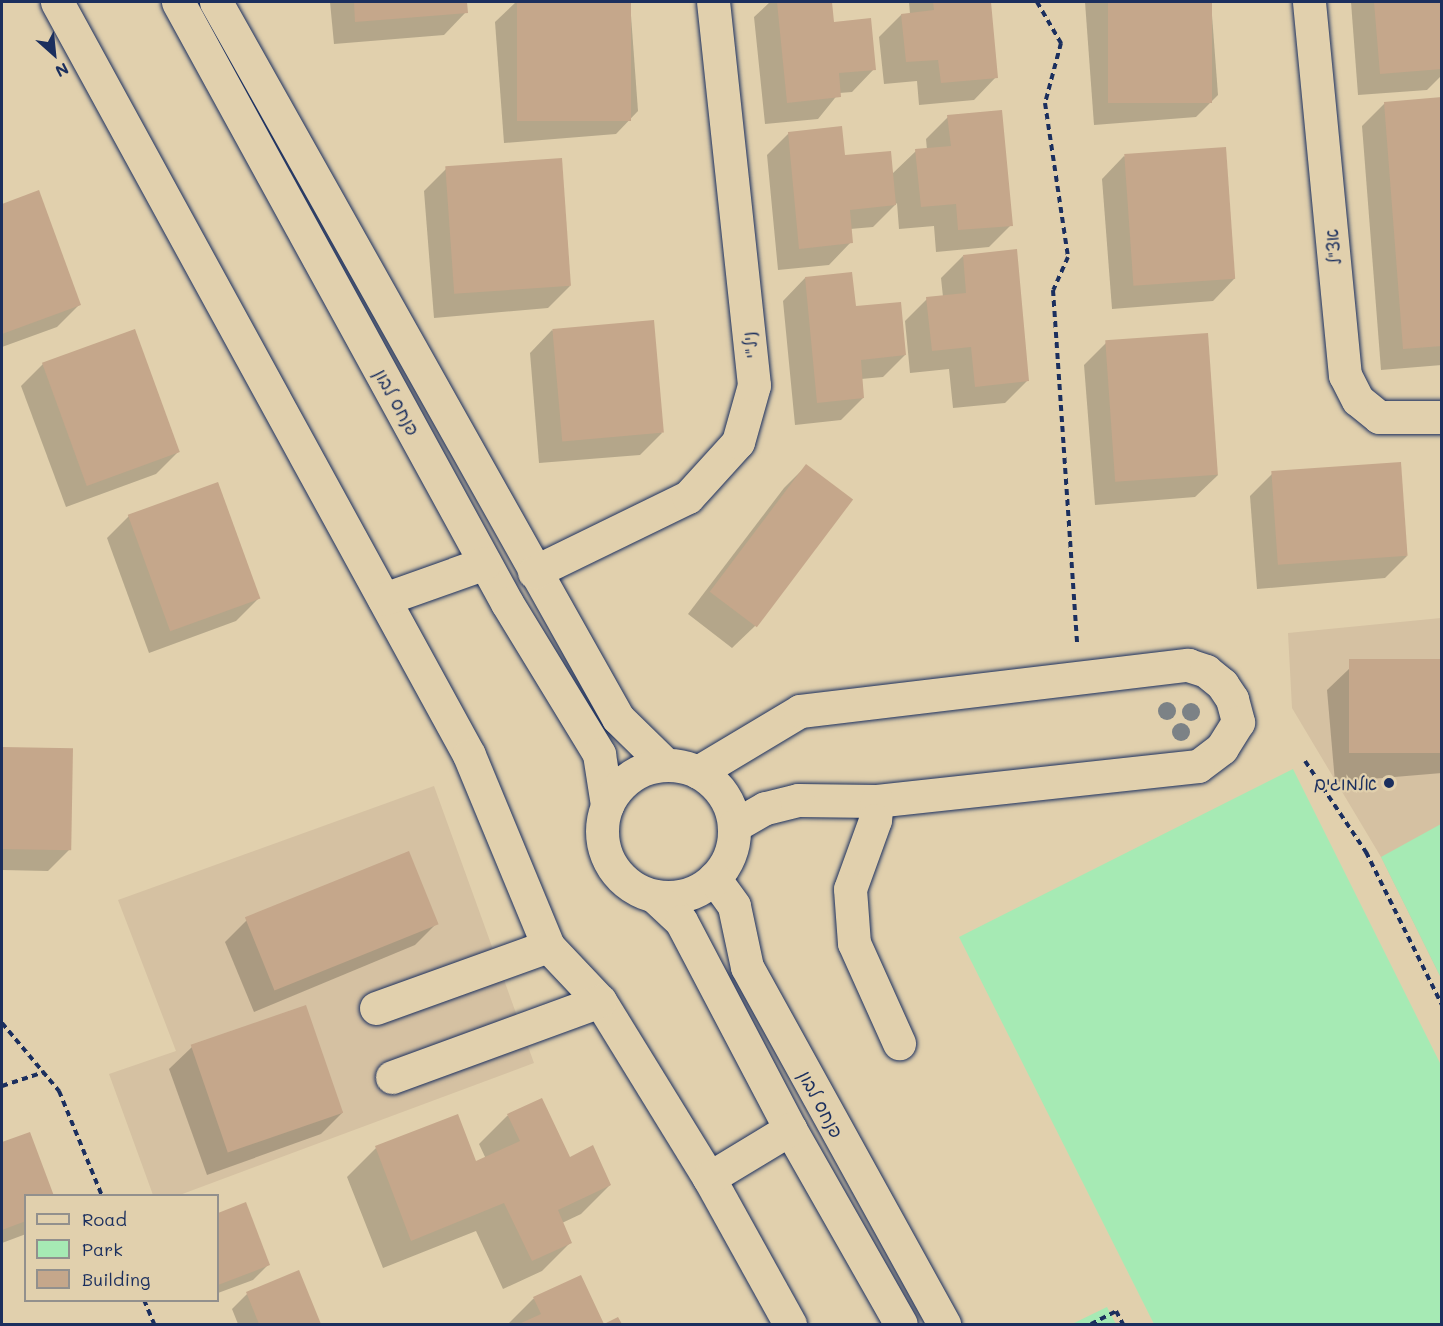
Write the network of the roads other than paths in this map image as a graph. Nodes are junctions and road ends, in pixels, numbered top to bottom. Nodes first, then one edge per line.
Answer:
1 (57, 2) edge
2 (178, 2) edge
3 (216, 2) edge
4 (713, 2) edge
5 (1309, 2) edge
6 (1442, 417) edge
7 (485, 563) junction
8 (534, 572) junction
9 (384, 599) junction
10 (666, 765) junction
11 (698, 772) junction
12 (876, 801) junction
13 (607, 805) junction
14 (734, 826) junction
15 (714, 878) junction
16 (654, 896) junction
17 (548, 946) junction
18 (600, 1001) junction
19 (376, 1008) dead end
20 (899, 1043) dead end
21 (392, 1077) dead end
22 (790, 1129) junction
23 (709, 1178) junction
24 (790, 1324) edge
25 (901, 1324) edge
26 (944, 1324) edge

1 - 9 street
2 - 7 street, פנחס לבון
3 - 8 street, פנחס לבון
4 - 8 street, ניל"י
5 - 6 street, אצ"ל
7 - 9 street
7 - 13 street, פנחס לבון
8 - 10 street, פנחס לבון
9 - 17 street
10 - 11 street
10 - 13 street
11 - 12 street
11 - 14 street
12 - 14 street
12 - 20 street
13 - 16 street
14 - 15 street
15 - 16 street
15 - 26 street, פנחס לבון
16 - 22 street
17 - 18 street
17 - 19 street
18 - 21 street
18 - 23 street
22 - 23 street
22 - 25 street
23 - 24 street

